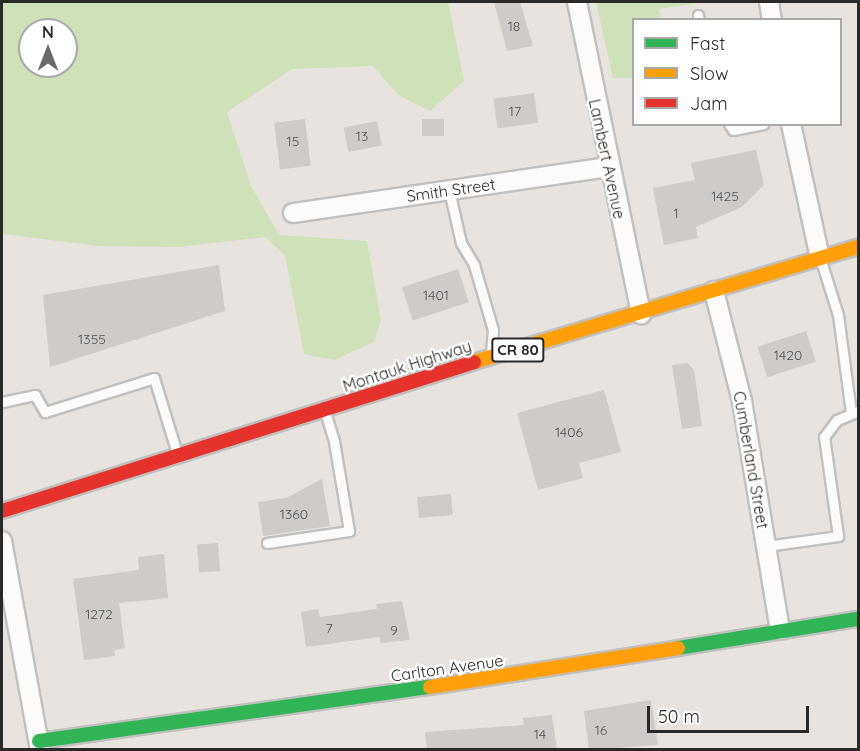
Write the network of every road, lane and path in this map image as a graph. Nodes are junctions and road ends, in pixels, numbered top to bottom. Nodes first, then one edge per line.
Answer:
1 (577, 2) edge
2 (769, 2) edge
3 (772, 18) edge
4 (730, 126) edge
5 (753, 126) edge
6 (791, 126) edge
7 (610, 167) junction
8 (449, 190) junction
9 (293, 213) dead end
10 (858, 246) edge
11 (820, 258) junction
12 (714, 291) junction
13 (641, 315) junction
14 (491, 357) junction
15 (2, 402) edge
16 (325, 410) junction
17 (855, 412) edge
18 (178, 456) junction
19 (2, 512) edge
20 (2, 541) edge
21 (267, 543) dead end
22 (766, 546) junction
23 (858, 619) edge
24 (780, 630) junction
25 (40, 745) edge

1 - 7 street, Lambert Avenue
2 - 3 street
4 - 5 lane
6 - 11 street
7 - 8 street, Smith Street
7 - 13 street, Lambert Avenue
8 - 9 street, Smith Street
8 - 14 lane
10 - 11 main road, Montauk Highway / CR 80
11 - 12 main road, Montauk Highway / CR 80
11 - 17 lane
12 - 13 main road, Montauk Highway / CR 80
12 - 22 street, Cumberland Street
13 - 14 main road, Montauk Highway / CR 80
14 - 16 main road, Montauk Highway / CR 80
15 - 18 lane
16 - 18 main road, Montauk Highway / CR 80
16 - 21 lane
17 - 22 lane
18 - 19 main road, Montauk Highway / CR 80
20 - 25 street
22 - 24 street, Cumberland Street
23 - 24 main road, Carlton Avenue
24 - 25 main road, Carlton Avenue

